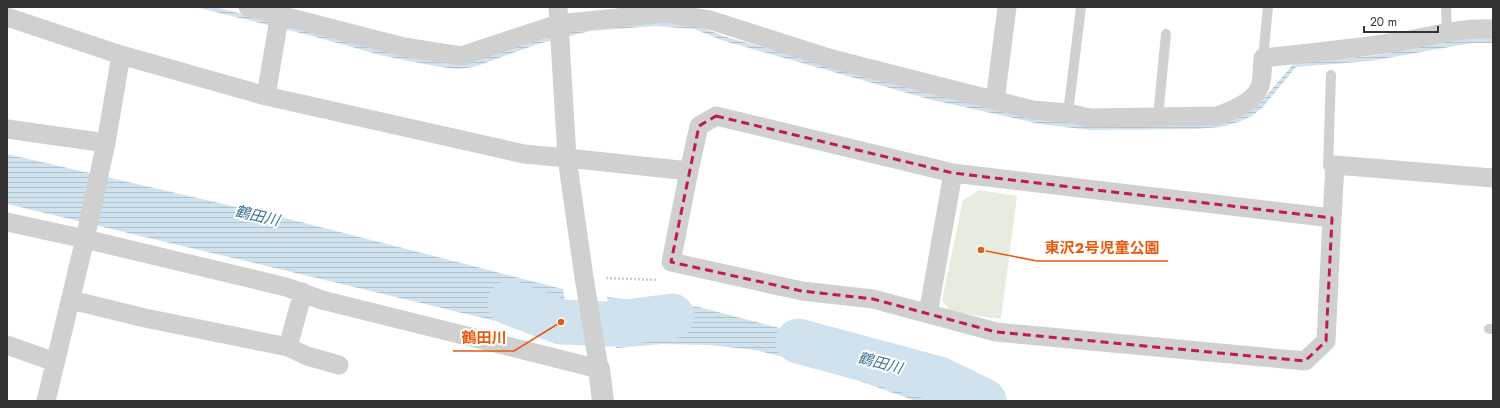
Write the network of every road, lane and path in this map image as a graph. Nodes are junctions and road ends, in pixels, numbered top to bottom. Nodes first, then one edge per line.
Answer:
1 (248, 7) edge
2 (1007, 7) edge
3 (1081, 7) edge
4 (1268, 7) edge
5 (1446, 7) edge
6 (281, 11) edge
7 (26, 15) edge
8 (558, 15) edge
9 (7, 17) edge
10 (1493, 29) edge
11 (1447, 32) junction
12 (1166, 34) dead end
13 (121, 55) junction
14 (1263, 58) junction
15 (1331, 75) dead end
16 (266, 96) junction
17 (995, 101) junction
18 (1068, 113) junction
19 (1158, 116) junction
20 (7, 129) edge
21 (106, 143) junction
22 (567, 158) junction
23 (1335, 165) junction
24 (689, 171) junction
25 (953, 173) junction
26 (1493, 178) edge
27 (1332, 218) junction
28 (7, 222) edge
29 (85, 239) junction
30 (671, 262) junction
31 (584, 277) junction
32 (303, 292) junction
33 (71, 300) junction
34 (928, 314) junction
35 (7, 345) edge
36 (288, 347) junction
37 (55, 362) junction
38 (339, 365) dead end
39 (599, 369) junction
40 (46, 401) edge
41 (603, 401) edge

1 - 6 street
2 - 17 street
3 - 18 lane
4 - 14 lane
5 - 11 lane
6 - 8 street
6 - 16 street
7 - 9 street
7 - 13 street
8 - 17 street
8 - 22 street
10 - 11 street
11 - 14 street
12 - 19 lane
13 - 16 street
13 - 21 street
14 - 19 street
15 - 23 lane
16 - 22 street
17 - 18 street
18 - 19 street
20 - 21 street
21 - 29 street
22 - 24 street
22 - 31 street
23 - 26 street
23 - 27 street
24 - 25 street
24 - 30 street
25 - 27 street
25 - 34 street
27 - 34 street
28 - 29 street
29 - 32 street
29 - 33 street
30 - 31 path
30 - 34 street
31 - 39 street
32 - 36 street
32 - 39 street
33 - 36 street
33 - 37 street
35 - 37 street
36 - 38 street
37 - 40 street
39 - 41 street

